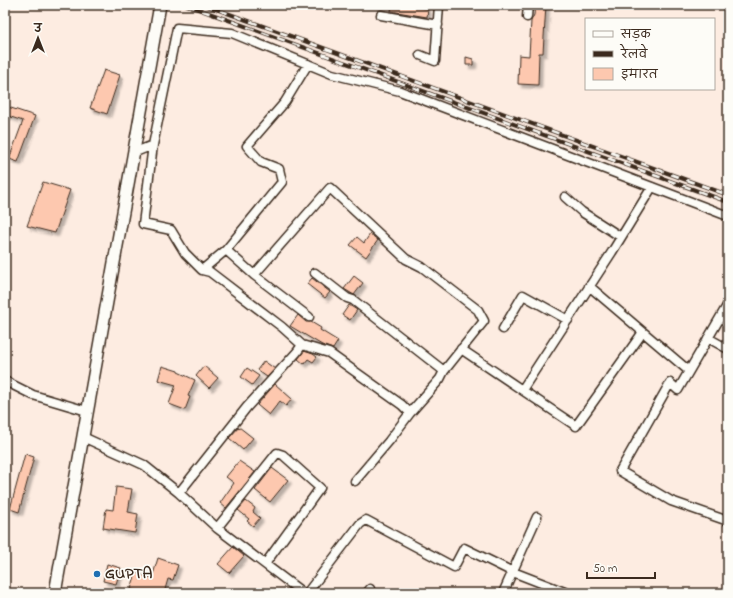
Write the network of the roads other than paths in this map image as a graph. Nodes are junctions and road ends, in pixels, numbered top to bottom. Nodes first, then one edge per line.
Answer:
1 (160, 5) edge
2 (439, 5) edge
3 (528, 5) edge
4 (381, 15) dead end
5 (527, 16) dead end
6 (438, 25) junction
7 (420, 55) dead end
8 (308, 64) junction
9 (153, 145) junction
10 (133, 153) junction
11 (652, 187) junction
12 (565, 197) dead end
13 (728, 216) edge
14 (621, 237) junction
15 (226, 250) junction
16 (202, 270) junction
17 (315, 273) dead end
18 (254, 275) junction
19 (589, 286) junction
20 (728, 304) edge
21 (309, 317) dead end
22 (568, 320) junction
23 (503, 329) dead end
24 (643, 332) junction
25 (708, 338) junction
26 (302, 345) junction
27 (461, 349) junction
28 (728, 349) edge
29 (444, 371) junction
30 (689, 371) junction
31 (5, 381) edge
32 (522, 390) junction
33 (87, 411) junction
34 (410, 413) junction
35 (83, 437) junction
36 (356, 481) dead end
37 (179, 493) junction
38 (537, 518) dead end
39 (728, 521) edge
40 (217, 528) junction
41 (265, 564) junction
42 (514, 572) junction
43 (55, 593) edge
44 (303, 593) edge
45 (307, 593) edge
46 (503, 593) edge
47 (567, 593) edge

1 - 10 main road
2 - 6 street
3 - 5 street
4 - 6 street
6 - 7 street
8 - 9 street
8 - 11 street
8 - 15 street
9 - 10 street
9 - 16 street
10 - 33 main road
11 - 13 street
11 - 14 street
12 - 14 street
14 - 19 street
15 - 16 street
15 - 18 street
16 - 26 street
17 - 29 street
18 - 21 street
18 - 27 street
19 - 22 street
19 - 24 street
20 - 25 street
22 - 23 street
22 - 32 street
24 - 30 street
24 - 32 street
25 - 28 street
25 - 30 street
26 - 34 street
26 - 37 street
27 - 29 street
27 - 32 street
29 - 34 street
30 - 39 street
31 - 33 street
33 - 35 main road
34 - 36 street
35 - 37 street
35 - 43 main road
37 - 40 street
38 - 42 street
40 - 41 street
40 - 41 street
41 - 44 street
42 - 45 street
42 - 46 street
42 - 47 street

